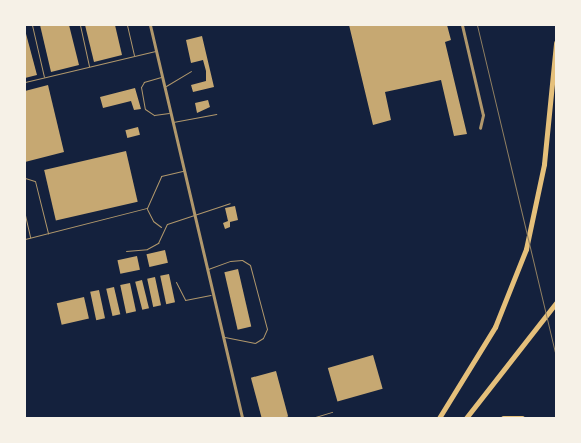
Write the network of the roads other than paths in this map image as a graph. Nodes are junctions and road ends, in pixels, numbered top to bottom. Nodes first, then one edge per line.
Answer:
1 (32, 25) edge
2 (80, 25) edge
3 (127, 25) edge
4 (150, 25) edge
5 (462, 25) edge
6 (556, 43) edge
7 (156, 51) junction
8 (134, 56) junction
9 (90, 67) junction
10 (191, 71) dead end
11 (162, 77) junction
12 (44, 78) junction
13 (25, 82) edge
14 (164, 86) junction
15 (170, 113) junction
16 (216, 114) dead end
17 (172, 122) junction
18 (480, 128) dead end
19 (184, 171) junction
20 (25, 178) edge
21 (230, 204) dead end
22 (147, 208) junction
23 (25, 215) edge
24 (194, 215) junction
25 (163, 227) junction
26 (48, 234) junction
27 (30, 238) junction
28 (25, 239) edge
29 (126, 251) dead end
30 (208, 269) junction
31 (176, 282) dead end
32 (214, 294) junction
33 (556, 303) edge
34 (224, 337) junction
35 (332, 412) dead end
36 (242, 418) edge
37 (312, 418) edge
38 (439, 418) edge
39 (466, 418) edge
40 (503, 418) edge
41 (522, 418) edge

1 - 12 lane
2 - 9 lane
3 - 8 lane
4 - 7 street
5 - 18 street
6 - 38 highway
7 - 8 lane
7 - 11 street
8 - 9 lane
9 - 12 lane
10 - 14 lane
11 - 14 street
11 - 15 lane
12 - 13 lane
14 - 15 street
15 - 17 street
16 - 17 lane
17 - 19 street
19 - 22 lane
19 - 24 street
20 - 26 lane
21 - 24 lane
22 - 25 lane
22 - 26 lane
23 - 27 lane
24 - 25 lane
24 - 30 street
25 - 29 lane
26 - 27 lane
27 - 28 lane
30 - 32 street
30 - 34 lane
31 - 32 lane
32 - 34 street
33 - 39 highway
34 - 36 street
35 - 37 lane
40 - 41 highway

